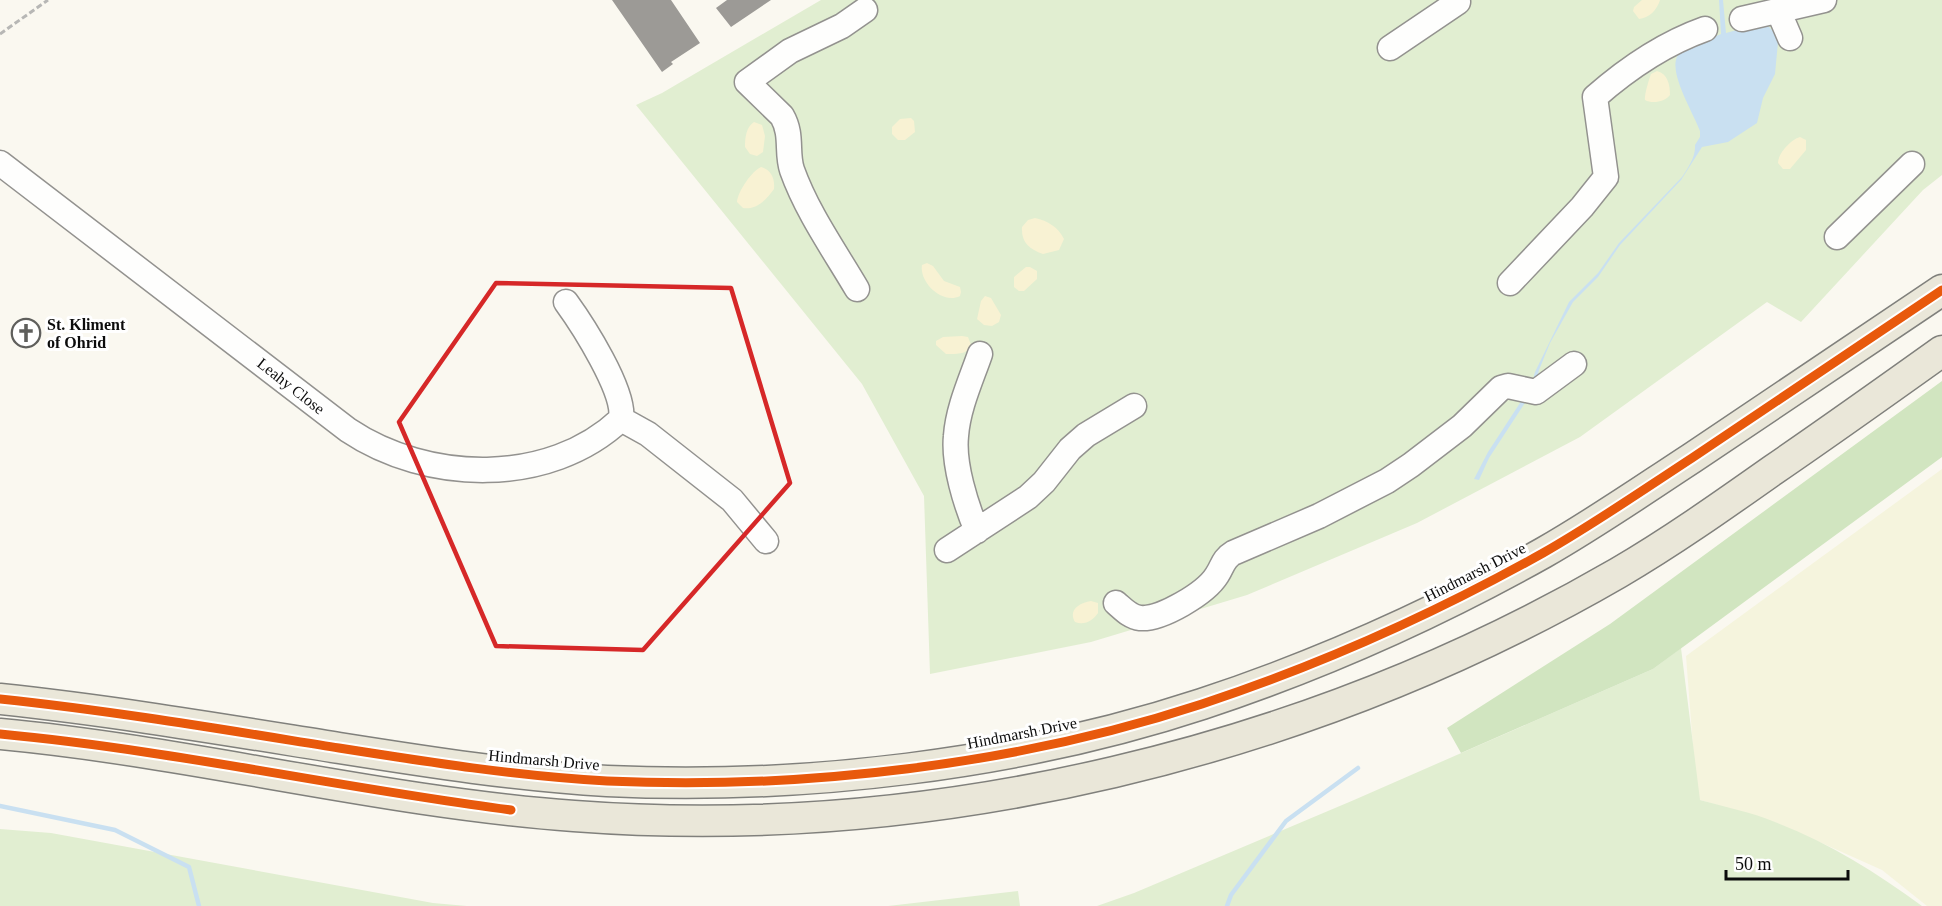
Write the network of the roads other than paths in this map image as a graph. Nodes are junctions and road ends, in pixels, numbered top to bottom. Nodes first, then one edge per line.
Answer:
1 (1824, 0) edge
2 (1458, 2) dead end
3 (865, 10) dead end
4 (1778, 10) junction
5 (1742, 19) dead end
6 (1706, 29) dead end
7 (1790, 38) dead end
8 (1390, 48) dead end
9 (0, 163) edge
10 (1912, 164) dead end
11 (1837, 237) dead end
12 (1510, 283) dead end
13 (857, 289) dead end
14 (1942, 290) edge
15 (566, 302) dead end
16 (1942, 351) edge
17 (980, 354) dead end
18 (1574, 364) dead end
19 (1134, 406) dead end
20 (621, 419) junction
21 (977, 531) junction
22 (766, 541) dead end
23 (946, 550) dead end
24 (1116, 603) dead end
25 (0, 699) edge
26 (0, 734) edge

1 - 4 street
2 - 8 street
3 - 13 street
4 - 5 street
4 - 7 street
6 - 12 street
9 - 20 street, Leahy Close
10 - 11 street
14 - 25 main road, Hindmarsh Drive
15 - 20 street
16 - 26 main road
17 - 21 street
18 - 24 street
19 - 21 street
20 - 22 street
21 - 23 street

